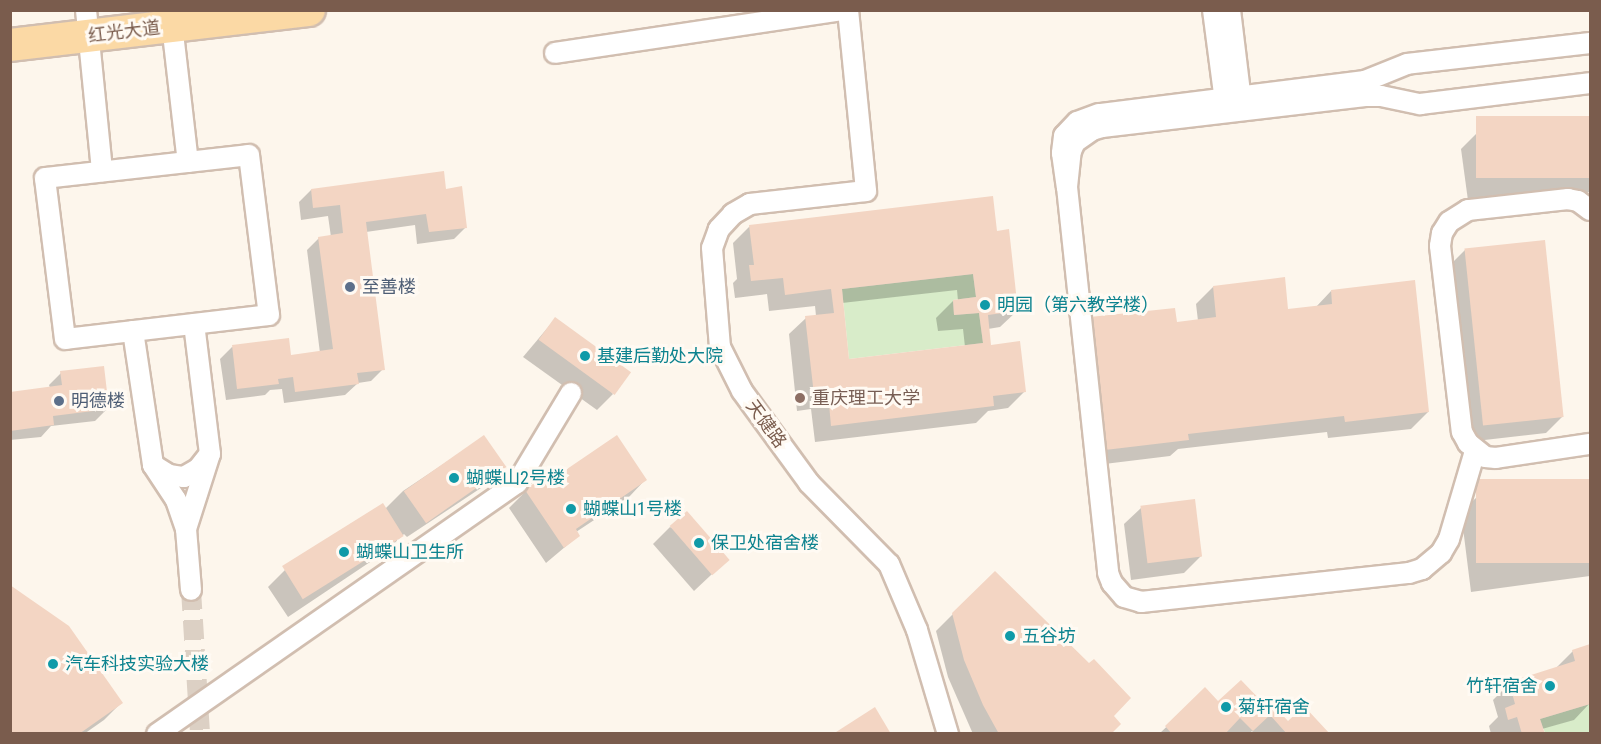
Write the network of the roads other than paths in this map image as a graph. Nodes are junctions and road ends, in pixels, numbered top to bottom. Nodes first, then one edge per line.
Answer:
1 (309, 10) edge
2 (846, 10) edge
3 (1213, 10) edge
4 (1230, 10) edge
5 (171, 19) edge
6 (87, 23) edge
7 (1590, 43) edge
8 (10, 45) edge
9 (555, 53) dead end
10 (1590, 83) edge
11 (1234, 104) junction
12 (188, 162) junction
13 (102, 171) junction
14 (1590, 210) edge
15 (194, 324) junction
16 (133, 331) junction
17 (571, 393) dead end
18 (1590, 444) edge
19 (1475, 451) junction
20 (210, 454) junction
21 (153, 465) junction
22 (186, 529) junction
23 (191, 591) tunnel mouth
24 (157, 734) edge
25 (948, 734) edge

1 - 5 main road, 红光大道
2 - 9 street
2 - 25 street, 天健路
3 - 11 street
4 - 11 street
5 - 6 main road, 红光大道
5 - 12 street
6 - 8 main road, 红光大道
6 - 13 street
7 - 11 street
10 - 11 street
11 - 19 street
12 - 13 street
12 - 15 street
13 - 16 street
14 - 19 street
15 - 16 street
15 - 20 street
16 - 21 street
17 - 24 street
18 - 19 street
20 - 21 street
20 - 22 street
21 - 22 street
22 - 23 street

